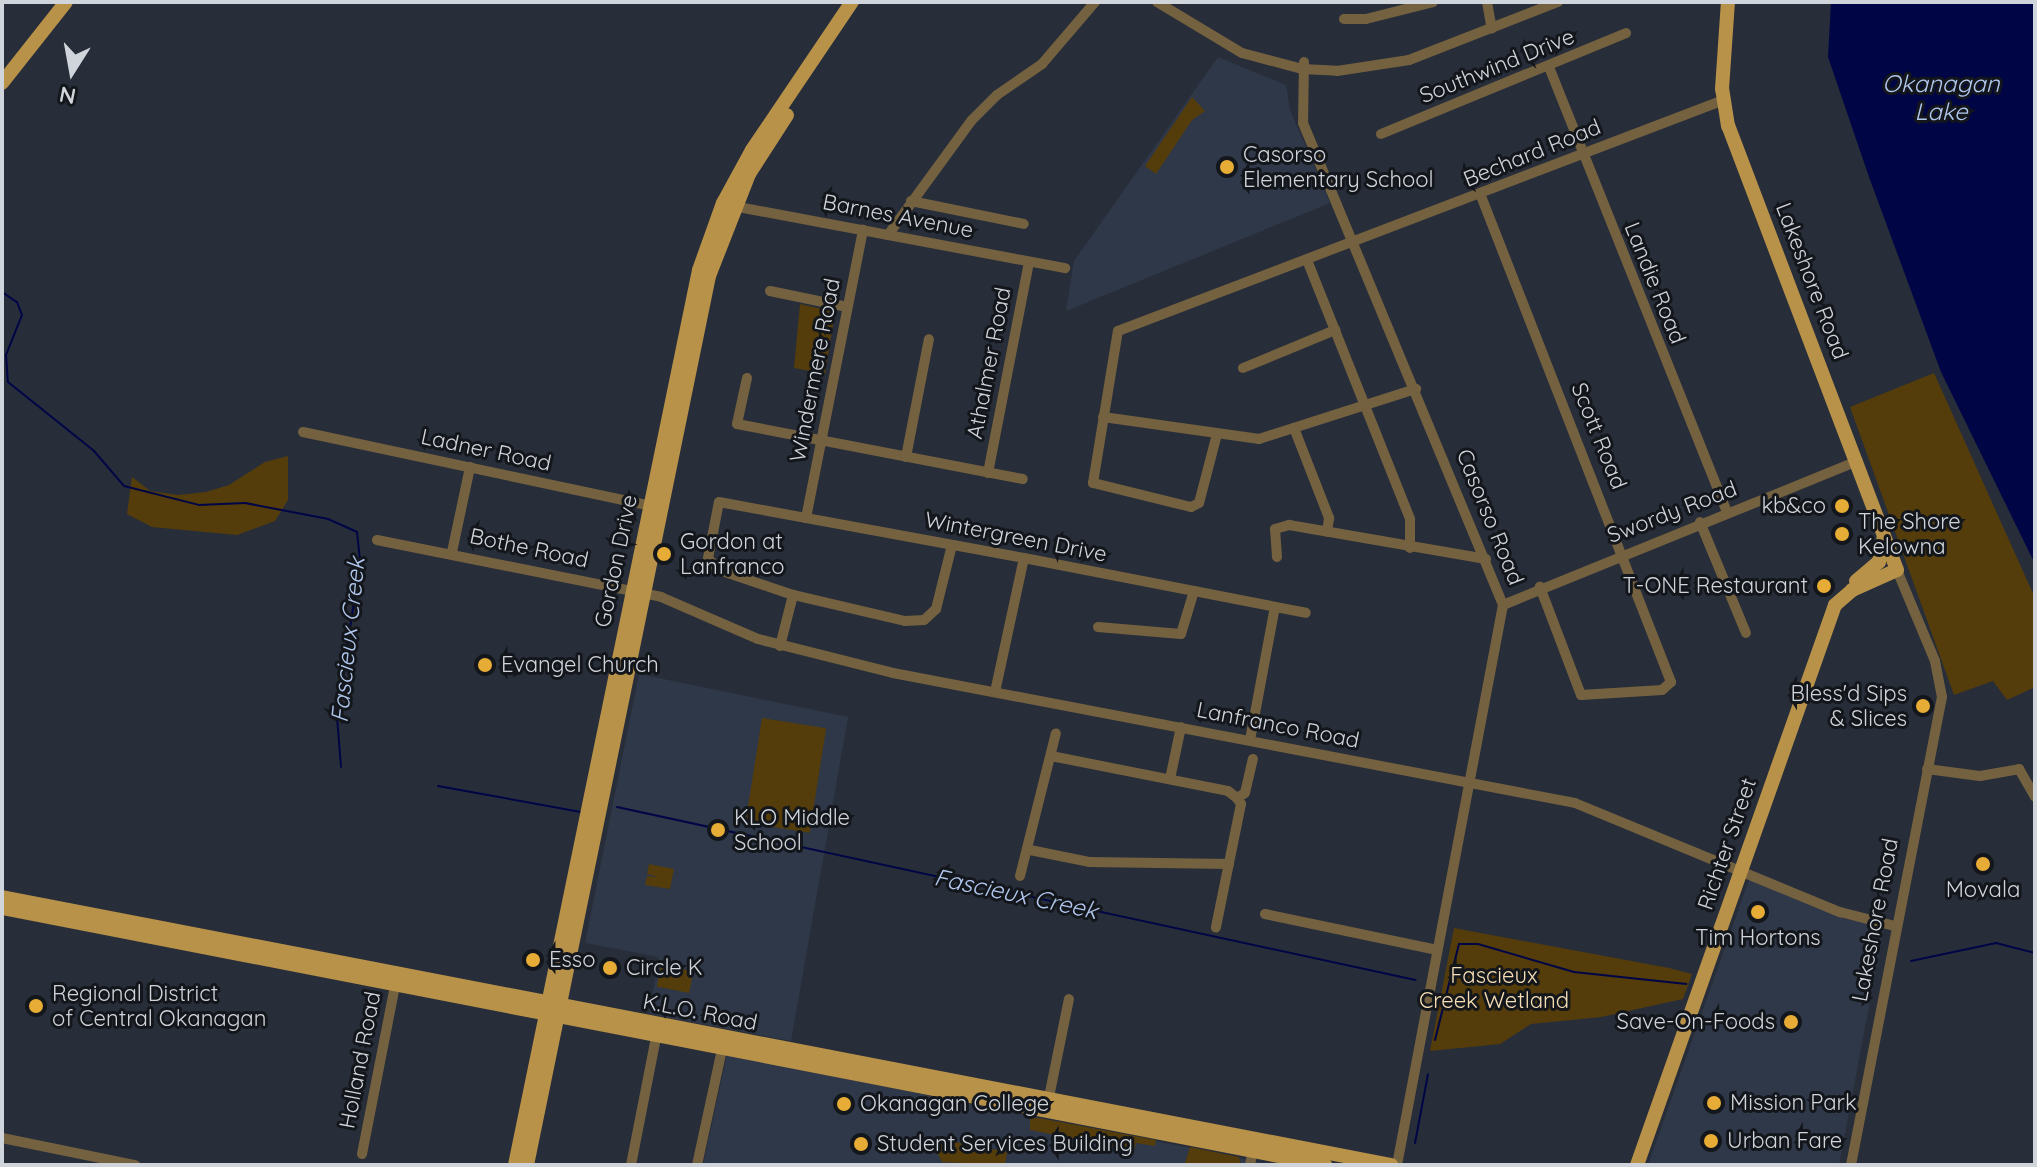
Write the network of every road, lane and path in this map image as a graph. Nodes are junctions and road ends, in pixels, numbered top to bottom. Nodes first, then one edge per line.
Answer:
1 (66, 2) edge
2 (852, 2) edge
3 (864, 2) edge
4 (1095, 2) edge
5 (1157, 2) edge
6 (1433, 2) edge
7 (1487, 2) edge
8 (1558, 2) edge
9 (1728, 2) edge
10 (1344, 19) dead end
11 (1492, 29) junction
12 (1626, 33) dead end
13 (1303, 65) junction
14 (1549, 67) junction
15 (2, 83) edge
16 (1724, 100) junction
17 (1381, 134) dead end
18 (1583, 153) junction
19 (1481, 196) junction
20 (911, 201) junction
21 (729, 205) junction
22 (1024, 224) dead end
23 (863, 230) junction
24 (888, 235) junction
25 (1356, 244) junction
26 (1307, 260) junction
27 (1029, 262) junction
28 (1065, 268) dead end
29 (770, 291) dead end
30 (847, 307) junction
31 (1335, 330) junction
32 (929, 339) dead end
33 (1243, 368) dead end
34 (747, 378) dead end
35 (1416, 389) junction
36 (1365, 405) junction
37 (1103, 417) junction
38 (1294, 428) junction
39 (303, 432) dead end
40 (1217, 434) junction
41 (821, 441) junction
42 (906, 457) junction
43 (1858, 461) junction
44 (470, 467) junction
45 (988, 473) junction
46 (1023, 479) dead end
47 (656, 506) junction
48 (1727, 512) junction
49 (806, 518) junction
50 (1700, 522) junction
51 (1327, 532) junction
52 (1884, 535) junction
53 (377, 540) dead end
54 (952, 545) junction
55 (1410, 548) junction
56 (452, 552) junction
57 (1624, 552) junction
58 (1277, 557) dead end
59 (1024, 558) junction
60 (1486, 559) junction
61 (1897, 570) junction
62 (1540, 587) junction
63 (1194, 591) junction
64 (639, 592) junction
65 (793, 595) junction
66 (1503, 605) junction
67 (1835, 605) junction
68 (1275, 607) junction
69 (1306, 613) dead end
70 (1098, 627) dead end
71 (1746, 633) dead end
72 (780, 646) junction
73 (995, 692) junction
74 (1181, 727) junction
75 (1056, 733) dead end
76 (1250, 740) junction
77 (1051, 756) junction
78 (1253, 759) dead end
79 (1927, 769) junction
80 (1170, 779) junction
81 (1471, 782) junction
82 (2035, 797) edge
83 (1237, 798) junction
84 (1030, 850) junction
85 (1229, 864) junction
86 (1741, 869) junction
87 (1020, 876) dead end
88 (2, 897) edge
89 (2, 908) edge
90 (1265, 914) dead end
91 (1895, 926) junction
92 (1216, 927) dead end
93 (1437, 950) junction
94 (561, 976) junction
95 (396, 980) junction
96 (1069, 999) dead end
97 (515, 1004) junction
98 (553, 1011) junction
99 (588, 1018) junction
100 (657, 1032) junction
101 (723, 1045) junction
102 (546, 1047) junction
103 (1048, 1106) junction
104 (2, 1138) edge
105 (1400, 1143) junction
106 (1253, 1152) edge
107 (362, 1154) dead end
108 (135, 1165) edge
109 (515, 1165) edge
110 (527, 1165) edge
111 (631, 1165) edge
112 (697, 1165) edge
113 (1325, 1165) edge
114 (1390, 1165) edge
115 (1397, 1165) edge
116 (1637, 1165) edge
117 (1851, 1165) edge

1 - 15 main road
2 - 21 main road, Gordon Drive
3 - 21 main road, Gordon Drive
4 - 20 street
5 - 13 street
6 - 10 street
7 - 11 street
8 - 11 street
9 - 16 main road, Lakeshore Road
11 - 13 street
12 - 14 street, Southwind Drive
13 - 25 street, Casorso Road
14 - 17 street, Southwind Drive
14 - 18 street, Landie Road
16 - 18 street, Bechard Road
16 - 43 main road, Lakeshore Road
18 - 19 street, Bechard Road
18 - 48 street, Landie Road
19 - 25 street, Bechard Road
19 - 57 street, Scott Road
20 - 22 street
20 - 24 street
21 - 23 street, Barnes Avenue
21 - 47 main road, Gordon Drive
23 - 24 street, Barnes Avenue
23 - 30 street, Windermere Road
24 - 27 street, Barnes Avenue
25 - 26 street, Bechard Road
25 - 35 street, Casorso Road
26 - 31 street
26 - 37 street, Bechard Road
27 - 28 street, Barnes Avenue
27 - 45 street, Athalmer Road
29 - 30 street
30 - 41 street, Windermere Road
31 - 33 street
31 - 36 street
32 - 42 street
34 - 41 street
35 - 36 street
35 - 60 street, Casorso Road
36 - 38 street
36 - 55 street
37 - 40 street
37 - 40 street
38 - 40 street
38 - 51 street
39 - 44 street, Ladner Road
41 - 42 street
41 - 49 street, Windermere Road
42 - 45 street
43 - 48 street, Swordy Road
43 - 52 main road, Lakeshore Road
44 - 47 street, Ladner Road
44 - 56 street, Bothe Road
45 - 46 street
47 - 64 main road, Gordon Drive
48 - 50 street, Swordy Road
49 - 54 street, Wintergreen Drive
49 - 65 street, Wintergreen Drive
50 - 57 street, Swordy Road
50 - 71 street
51 - 55 street
51 - 58 street
52 - 61 main road, Lakeshore Road
52 - 67 main road
53 - 56 street, Bothe Road
54 - 59 street, Wintergreen Drive
54 - 65 street
55 - 60 street
56 - 64 street, Bothe Road
57 - 62 street, Swordy Road
57 - 62 street, Scott Road
59 - 63 street, Wintergreen Drive
59 - 73 street
60 - 66 street, Casorso Road
61 - 67 main road
61 - 79 street, Lakeshore Road
62 - 66 street, Swordy Road
63 - 68 street, Wintergreen Drive
63 - 70 street
64 - 72 street, Lanfranco Road
64 - 94 main road, Gordon Drive
65 - 72 street
66 - 81 street, Casorso Road
67 - 86 main road, Richter Street
68 - 69 street, Wintergreen Drive
68 - 76 street
72 - 73 street, Lanfranco Road
73 - 74 street, Lanfranco Road
74 - 76 street, Lanfranco Road
74 - 80 street
75 - 77 street
76 - 81 street, Lanfranco Road
77 - 80 street
77 - 84 street
78 - 83 street
79 - 82 street
79 - 91 street, Lakeshore Road
80 - 83 street
81 - 86 street, Lanfranco Road
81 - 93 street, Casorso Road
83 - 85 street
84 - 85 street
84 - 87 street
85 - 92 street
86 - 91 street, Lanfranco Road
86 - 116 main road, Richter Street
88 - 95 main road, K.L.O. Road
89 - 95 main road, K.L.O. Road
90 - 93 street
91 - 117 street, Lakeshore Road
93 - 105 street, Casorso Road
94 - 97 main road
94 - 98 main road, Gordon Drive
94 - 99 main road
95 - 97 main road, K.L.O. Road
95 - 107 street, Holland Road
96 - 103 street
97 - 98 main road, K.L.O. Road
97 - 102 main road
98 - 99 main road, K.L.O. Road
98 - 102 main road, Gordon Drive
99 - 100 main road, K.L.O. Road
99 - 102 main road
100 - 101 main road, K.L.O. Road
100 - 111 street
101 - 103 main road, K.L.O. Road
101 - 112 street
102 - 109 main road, Gordon Drive
102 - 110 main road, Gordon Drive
103 - 106 main road, K.L.O. Road
104 - 108 street
105 - 114 street, Casorso Road
105 - 115 street, Casorso Road
106 - 113 main road, K.L.O. Road
106 - 114 main road, K.L.O. Road

